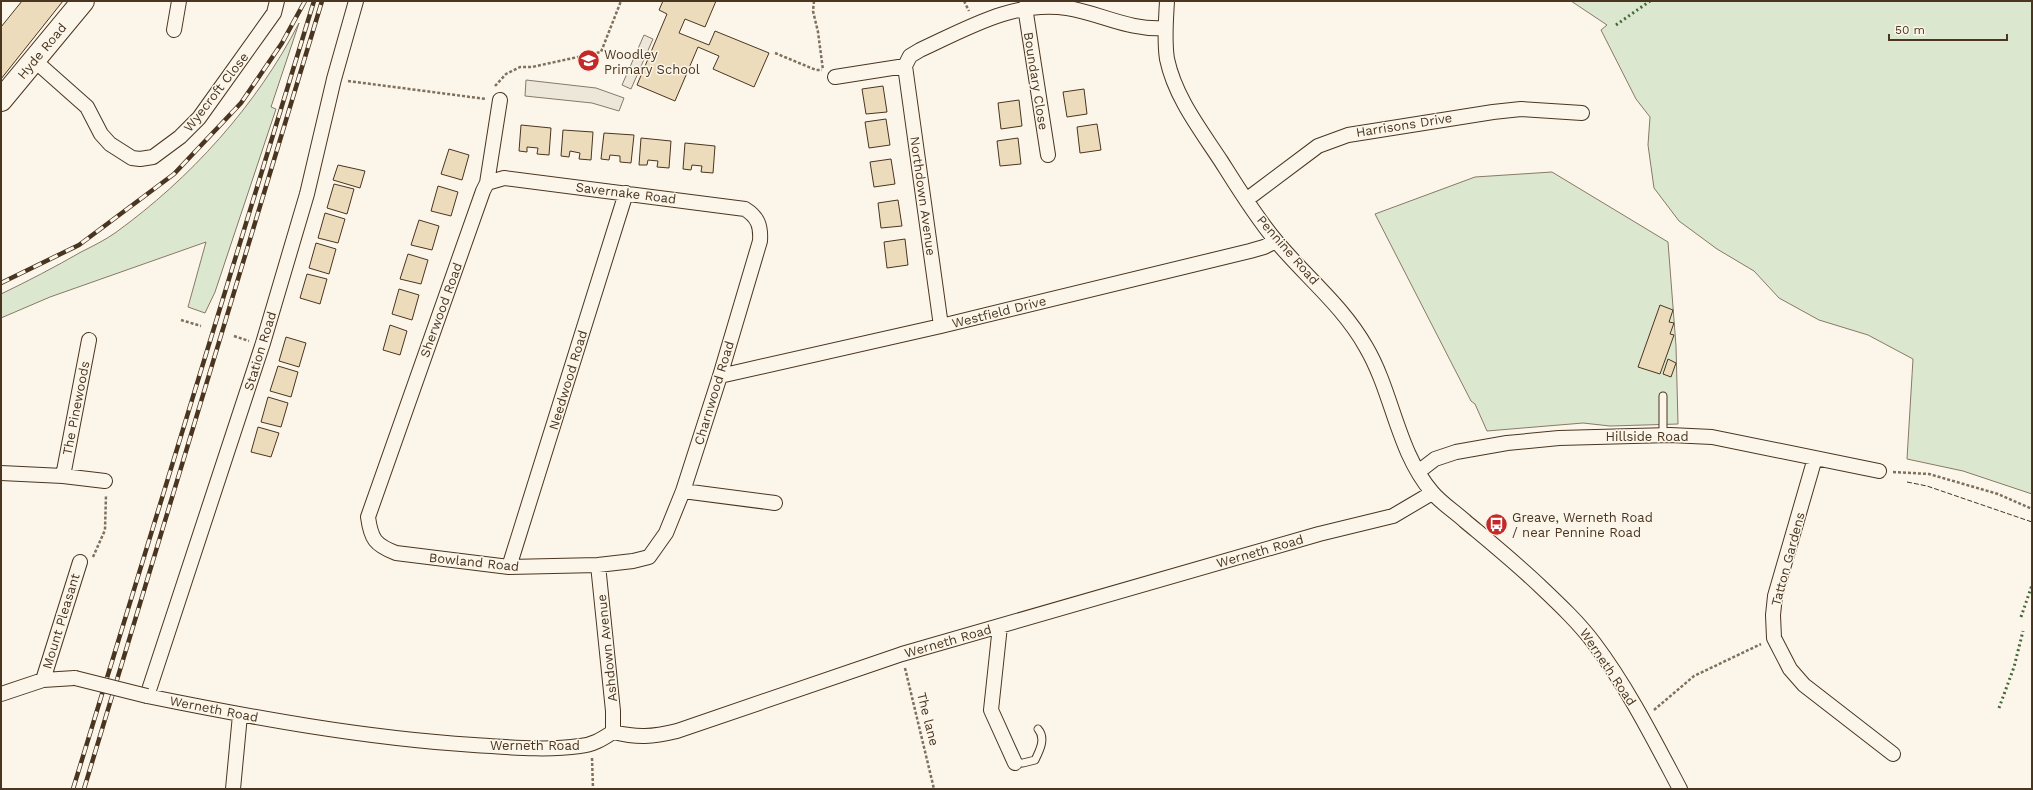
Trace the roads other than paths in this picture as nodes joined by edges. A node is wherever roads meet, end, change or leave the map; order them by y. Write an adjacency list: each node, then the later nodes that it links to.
1 (83, 1): 9 (main road, Hyde Road)
2 (179, 1): 8 (street)
3 (277, 1): 9 (street, Wyecroft Close)
4 (356, 1): 43 (street, Station Road)
5 (1167, 1): 7 (street, Pennine Road)
6 (1025, 8): 7 (street); 10 (street); 15 (street, Boundary Close)
7 (1165, 28): 18 (street, Pennine Road)
8 (174, 30)
9 (34, 60): 12 (main road, Hyde Road)
10 (906, 66): 11 (street); 21 (street, Northdown Avenue)
11 (829, 73)
12 (1, 100)
13 (496, 100): 16 (street, Sherwood Road)
14 (1582, 113): 18 (street, Harrisons Drive)
15 (1048, 155)
16 (488, 183): 17 (street, Savernake Road); 35 (street, Sherwood Road)
17 (626, 193): 19 (street, Savernake Road); 39 (street, Needwood Road)
18 (1246, 200): 20 (street, Pennine Road)
19 (758, 222): 23 (street, Charnwood Road)
20 (1276, 241): 21 (street, Westfield Drive); 28 (street, Pennine Road)
21 (941, 326): 23 (street, Westfield Drive)
22 (89, 340): 30 (street, The Pinewoods)
23 (720, 376): 32 (street, Charnwood Road)
24 (1663, 396): 25 (lane)
25 (1663, 435): 26 (street, Hillside Road); 28 (street, Hillside Road)
26 (1815, 458): 27 (street, Hillside Road); 47 (street, Tatton Gardens)
27 (1878, 471)
28 (1418, 472): 33 (street, Pennine Road)
29 (1, 473): 30 (street)
30 (63, 476): 31 (street)
31 (105, 480)
32 (683, 490): 34 (street); 36 (street, Charnwood Road)
33 (1432, 493): 40 (street, Werneth Road); 50 (street, Werneth Road)
34 (776, 503)
35 (368, 517): 39 (street, Bowland Road)
36 (649, 557): 38 (street, Bowland Road)
37 (80, 562): 41 (street, Mount Pleasant)
38 (598, 565): 39 (street, Bowland Road); 46 (street, Ashdown Avenue)
39 (509, 567)
40 (1000, 626): 46 (street, Werneth Road); 48 (street)
41 (43, 680): 42 (street, Werneth Road); 43 (street, Werneth Road, bridge)
42 (1, 694)
43 (147, 696): 44 (street, Werneth Road)
44 (240, 715): 46 (street, Werneth Road); 49 (street)
45 (1038, 729): 48 (lane)
46 (613, 732)
47 (1893, 754)
48 (1015, 762)
49 (233, 789)
50 (1680, 789)

